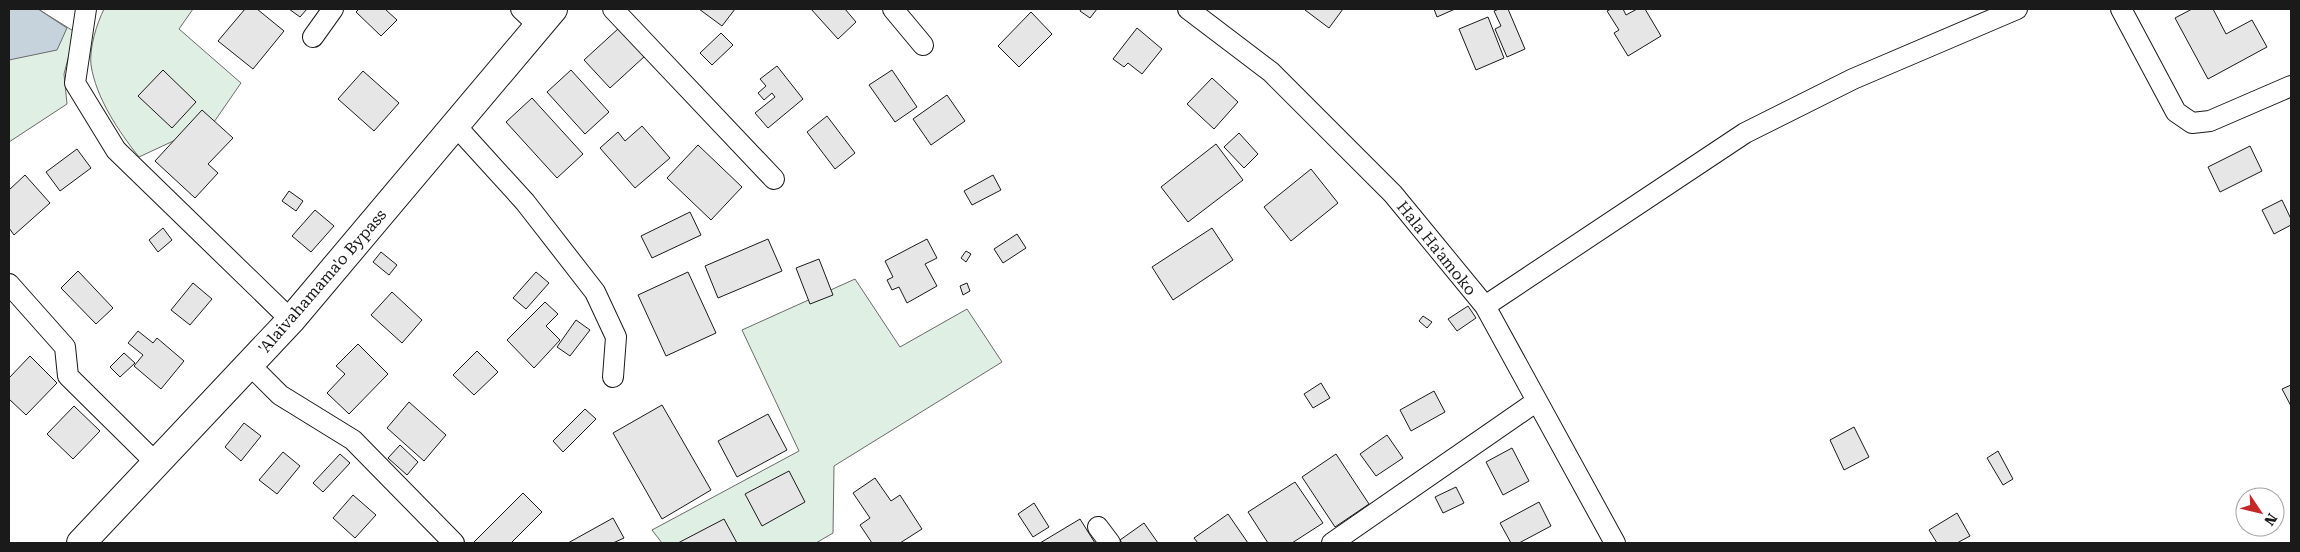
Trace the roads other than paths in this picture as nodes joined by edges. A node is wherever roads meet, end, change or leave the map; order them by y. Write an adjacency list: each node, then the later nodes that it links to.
1 (86, 9): 16 (street)
2 (333, 9): 9 (street)
3 (613, 9): 13 (street)
4 (893, 9): 10 (street)
5 (1188, 9): 15 (street, Hala Ha'amoko)
6 (2017, 9): 15 (street)
7 (2121, 9): 11 (street)
8 (537, 14): 12 (main road, 'Alaivahamama'o Bypass)
9 (313, 37)
10 (923, 45)
11 (2291, 86)
12 (455, 125): 16 (main road, 'Alaivahamama'o Bypass); 18 (street)
13 (774, 179)
14 (9, 284): 20 (street)
15 (1485, 306): 19 (street, Hala Ha'amoko)
16 (291, 320): 17 (main road, 'Alaivahamama'o Bypass)
17 (249, 364): 20 (main road, 'Alaivahamama'o Bypass); 23 (street)
18 (613, 377)
19 (1537, 401): 25 (street); 26 (street, Hala Ha'amoko)
20 (156, 463): 22 (main road, 'Alaivahamama'o Bypass)
21 (1098, 527): 24 (street)
22 (80, 543)
23 (454, 543)
24 (1110, 543)
25 (1332, 543)
26 (1615, 543)

